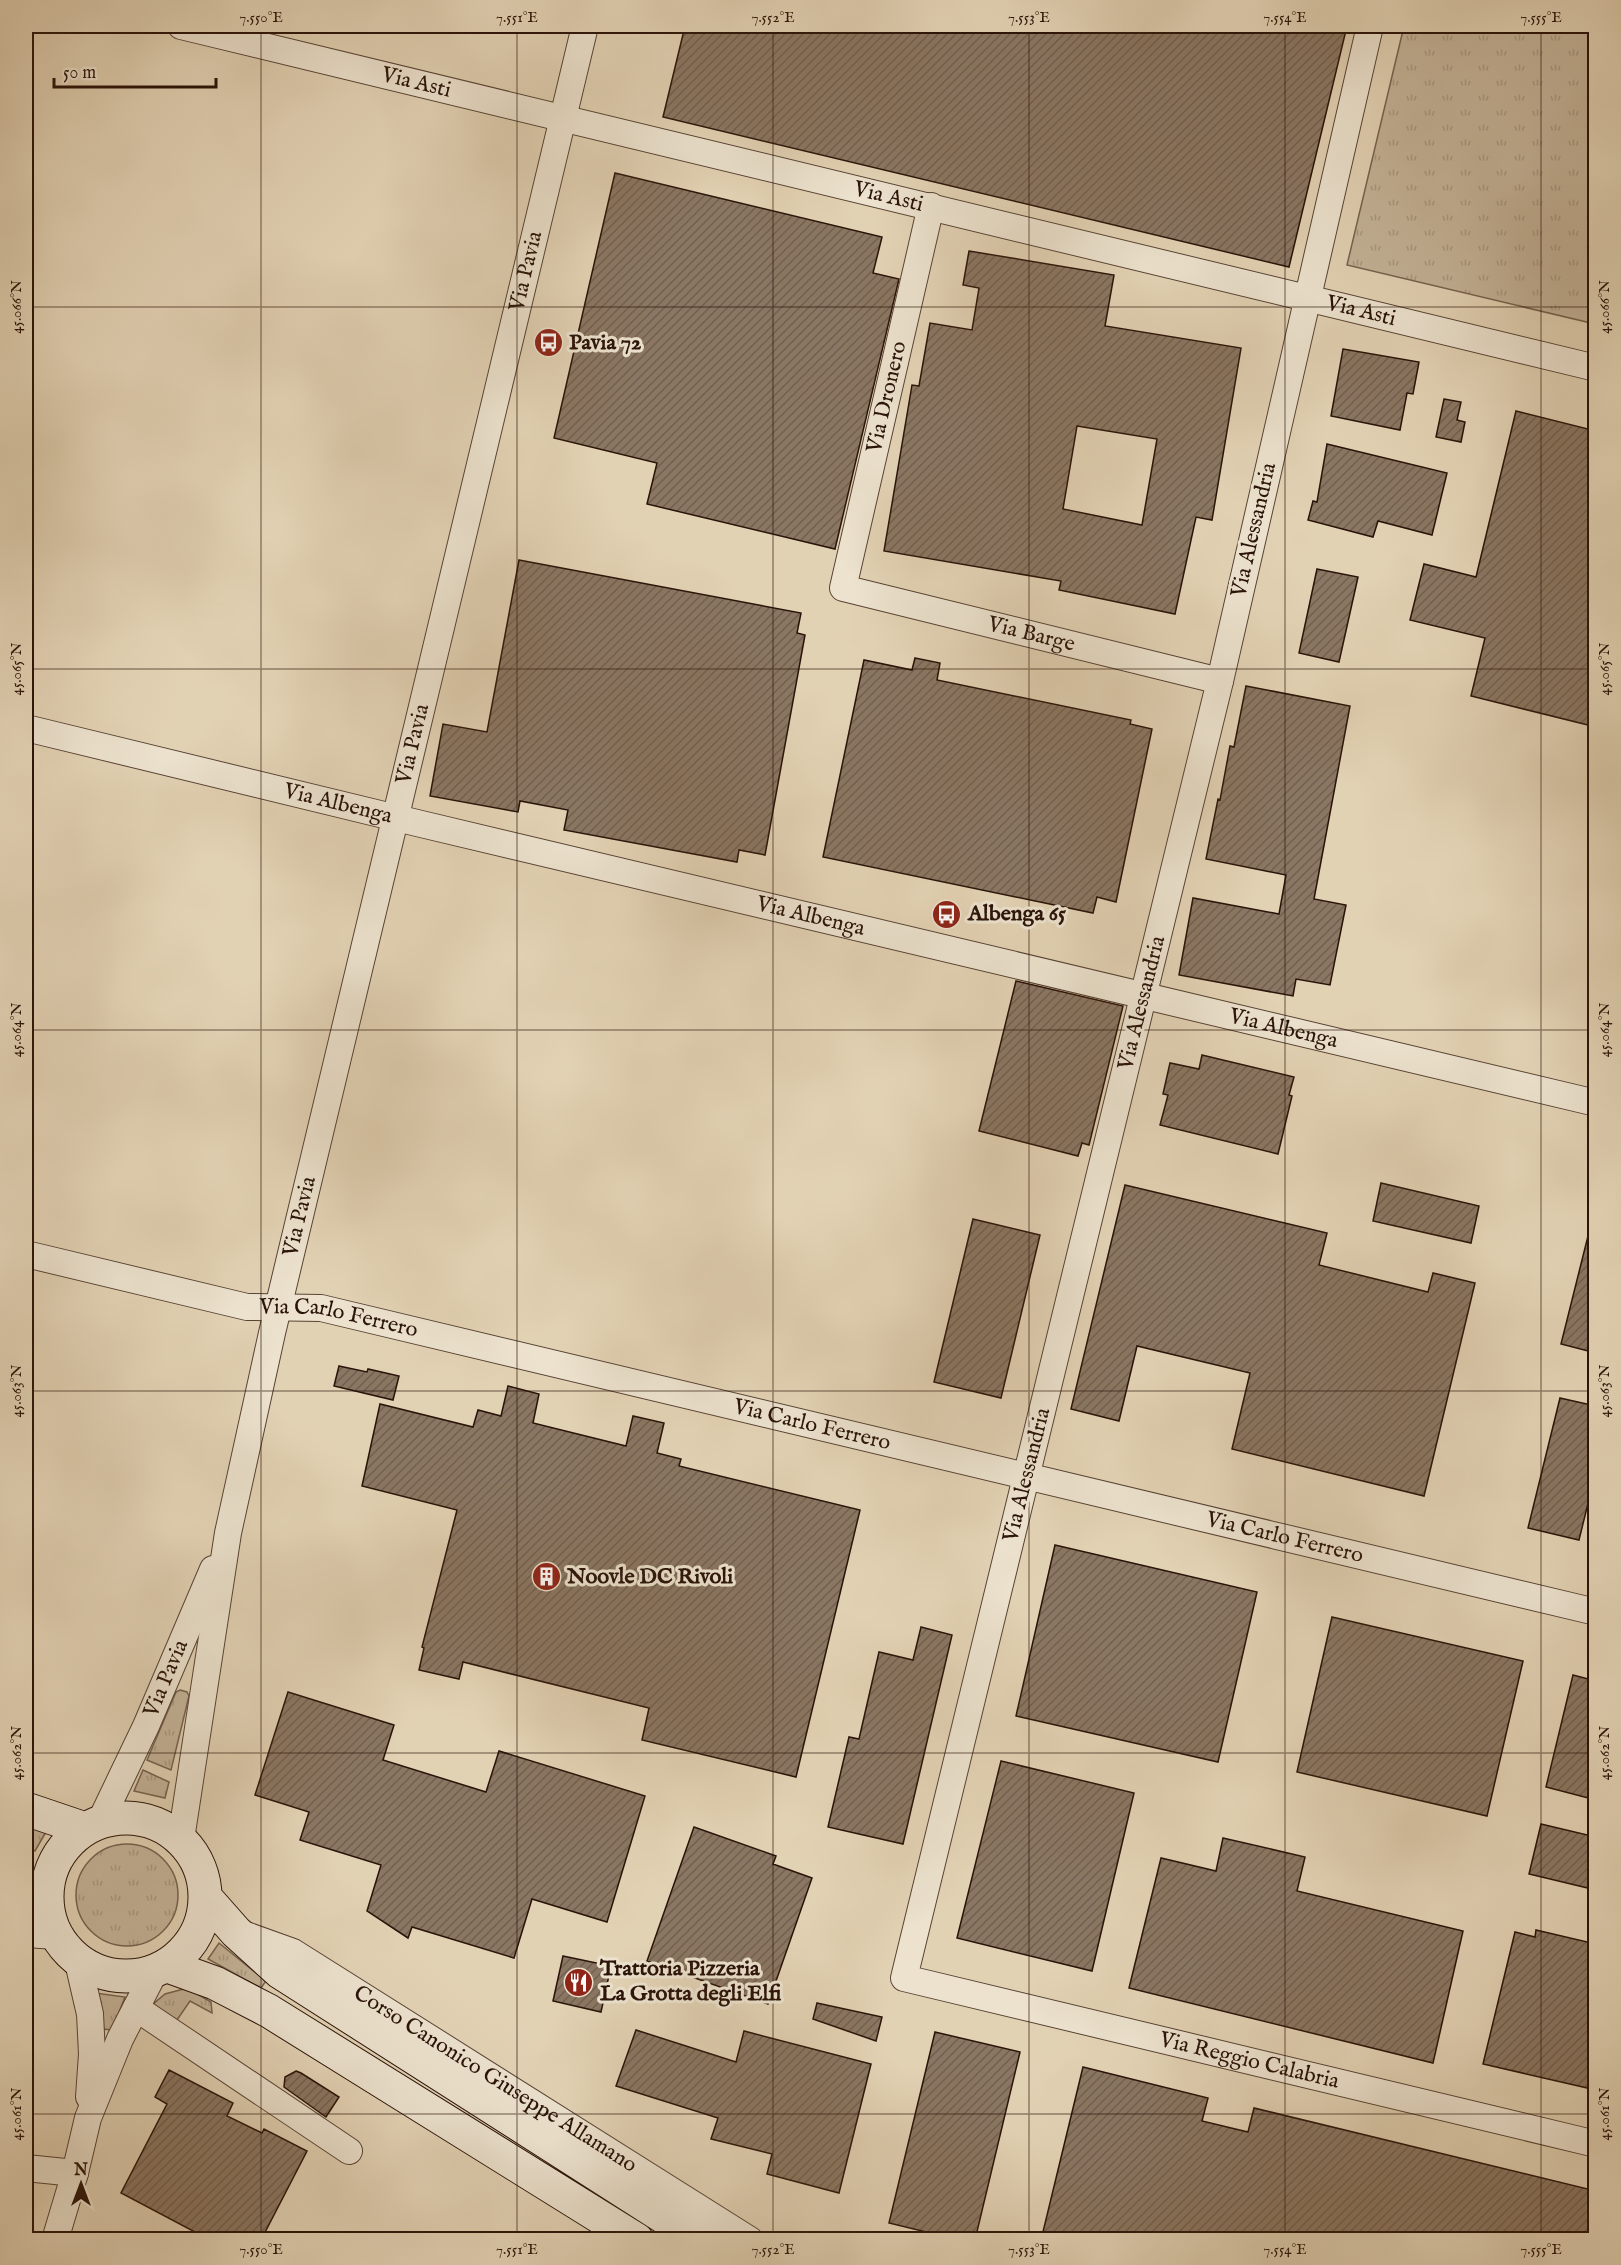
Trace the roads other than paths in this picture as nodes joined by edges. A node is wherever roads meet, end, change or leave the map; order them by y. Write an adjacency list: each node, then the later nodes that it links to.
1 (181, 26): 4 (street, Via Asti)
2 (585, 26): 4 (street, Via Pavia)
3 (1370, 26): 6 (street, Via Alessandria)
4 (562, 119): 5 (street, Via Asti); 11 (street, Via Pavia)
5 (931, 206): 6 (street, Via Asti); 8 (street, Via Dronero)
6 (1308, 298): 7 (street, Via Asti); 9 (street, Via Alessandria)
7 (1596, 368)
8 (843, 588): 9 (street, Via Barge)
9 (1220, 681): 12 (street, Via Alessandria)
10 (26, 728): 11 (street, Via Albenga)
11 (396, 818): 12 (street, Via Albenga); 15 (street, Via Pavia)
12 (1144, 996): 13 (street, Via Albenga); 16 (street, Via Alessandria)
13 (1596, 1104)
14 (26, 1254): 15 (street, Via Carlo Ferrero)
15 (278, 1307): 16 (street, Via Carlo Ferrero); 17 (street, Via Pavia)
16 (1027, 1475): 18 (street, Via Carlo Ferrero); 28 (street, Via Alessandria)
17 (228, 1533): 20 (street, Via Pavia); 21 (street, Via Pavia)
18 (1596, 1612)
19 (26, 1809): 20 (main road)
20 (93, 1826): 21 (main road); 22 (main road)
21 (181, 1839): 23 (main road)
22 (36, 1885): 25 (main road)
23 (206, 1898): 24 (main road, Corso Canonico Giuseppe Allamano); 27 (main road)
24 (236, 1932): 37 (main road, Corso Canonico Giuseppe Allamano); 38 (street, Corso Canonico Giuseppe Allamano)
25 (41, 1935): 26 (main road)
26 (78, 1962): 27 (main road); 30 (street)
27 (161, 1969): 29 (street); 36 (main road)
28 (904, 1978): 31 (street, Via Reggio Calabria)
29 (136, 2008): 30 (street); 32 (street)
30 (88, 2118): 34 (street)
31 (1596, 2144)
32 (349, 2151)
33 (26, 2168): 34 (street)
34 (75, 2174): 35 (street)
35 (55, 2240)
36 (638, 2240)
37 (700, 2240)
38 (750, 2240)

